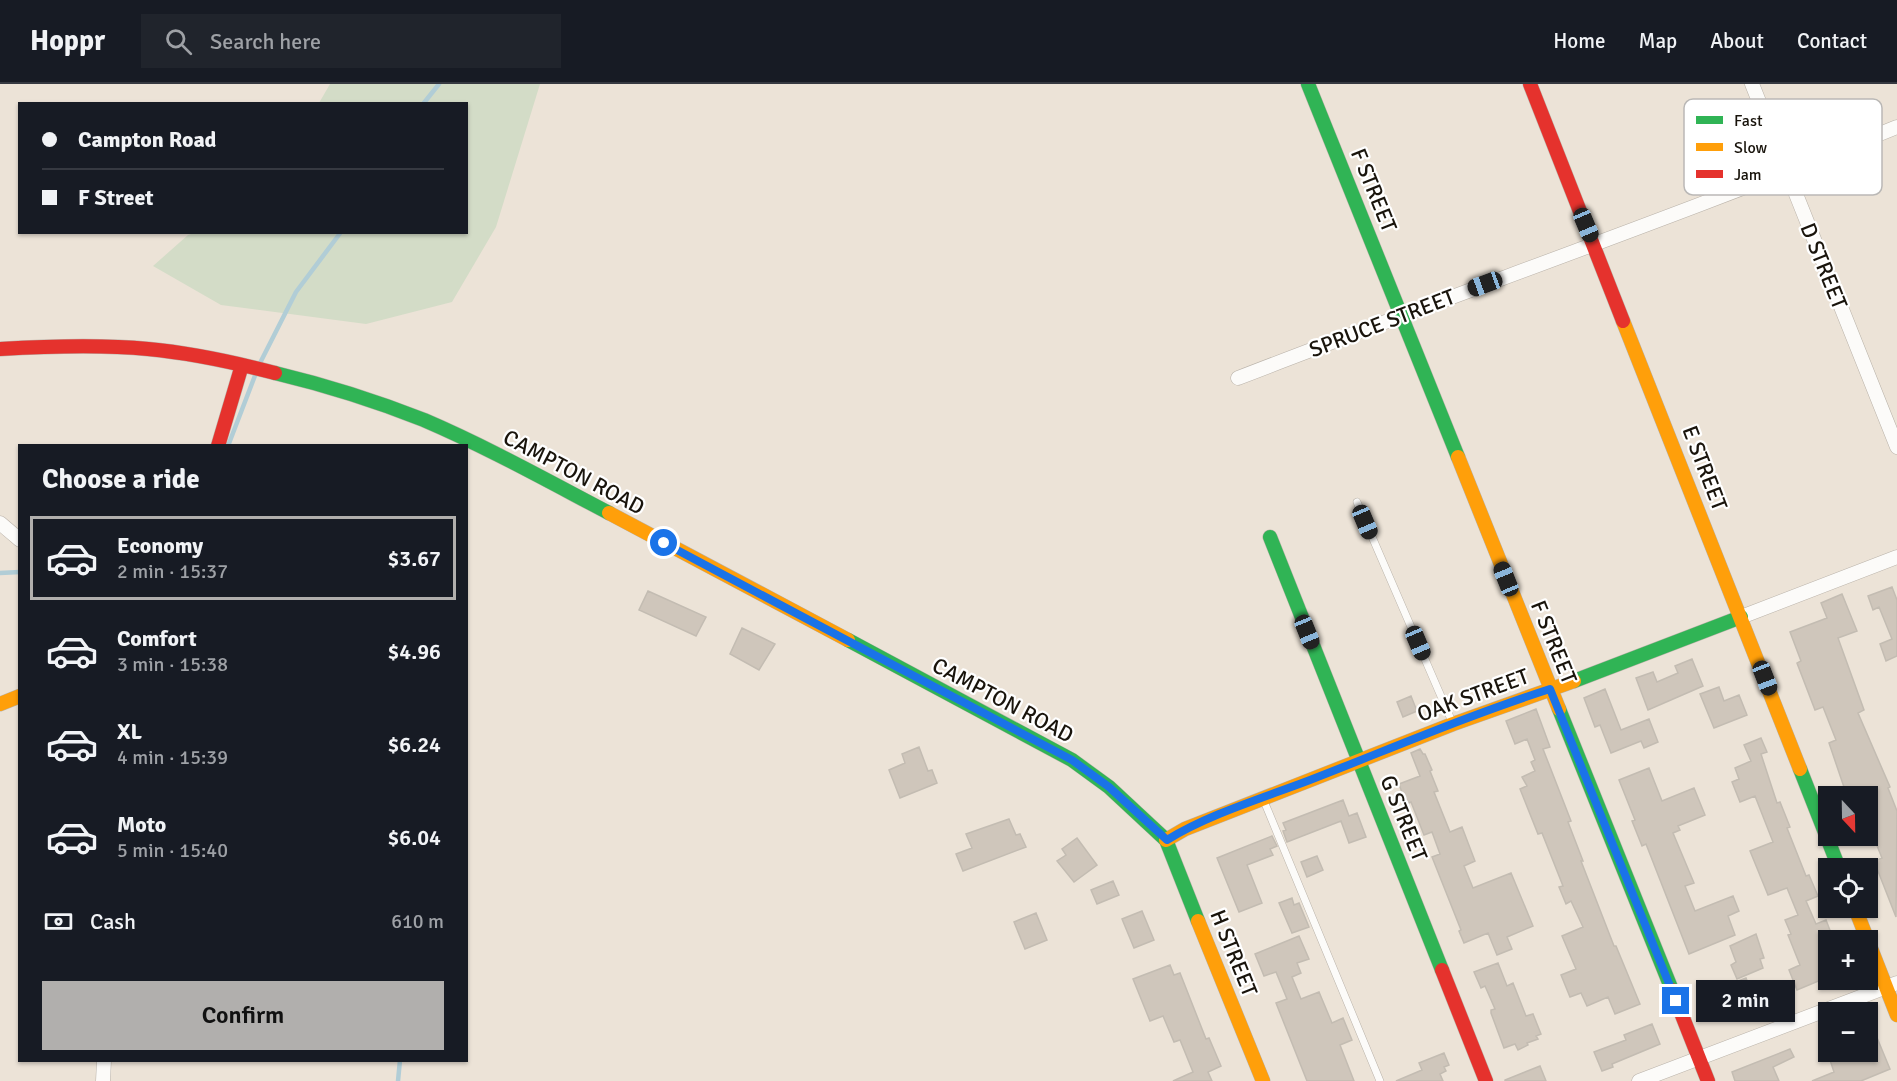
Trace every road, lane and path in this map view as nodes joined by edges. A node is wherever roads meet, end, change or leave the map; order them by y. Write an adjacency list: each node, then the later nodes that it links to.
1 (1308, 84): 10 (street, F STREET)
2 (1530, 84): 9 (street, E STREET)
3 (1752, 84): 4 (street, D STREET)
4 (1758, 99)
5 (1897, 127): 6 (street, SPRUCE STREET)
6 (1882, 133)
7 (1726, 195): 9 (street, SPRUCE STREET)
8 (1796, 195): 15 (street, D STREET)
9 (1594, 245): 10 (street, SPRUCE STREET); 21 (street, E STREET)
10 (1401, 315): 13 (street, SPRUCE STREET); 22 (street, F STREET)
11 (0, 348): 12 (street, CAMPTON ROAD)
12 (242, 365): 14 (street); 28 (street, CAMPTON ROAD)
13 (1238, 378)
14 (219, 444)
15 (1897, 447)
16 (1357, 502): 25 (lane)
17 (0, 523): 19 (street)
18 (1270, 537): 26 (street, G STREET)
19 (18, 538)
20 (1897, 557): 21 (street, OAK STREET)
21 (1741, 617): 22 (street, OAK STREET); 29 (street, E STREET)
22 (1550, 689): 25 (street, OAK STREET); 33 (street, F STREET)
23 (18, 697): 24 (street)
24 (0, 704)
25 (1453, 724): 26 (street, OAK STREET)
26 (1359, 761): 27 (street, OAK STREET); 38 (street, G STREET)
27 (1263, 798): 28 (street, OAK STREET); 37 (lane)
28 (1167, 840): 36 (street, H STREET)
29 (1835, 858)
30 (1860, 918): 31 (street)
31 (1892, 985): 32 (street); 33 (street)
32 (1897, 1015)
33 (1699, 1058): 39 (street); 40 (street, F STREET)
34 (105, 1062): 35 (street)
35 (103, 1081)
36 (1263, 1081)
37 (1380, 1081)
38 (1486, 1081)
39 (1639, 1081)
40 (1708, 1081)

